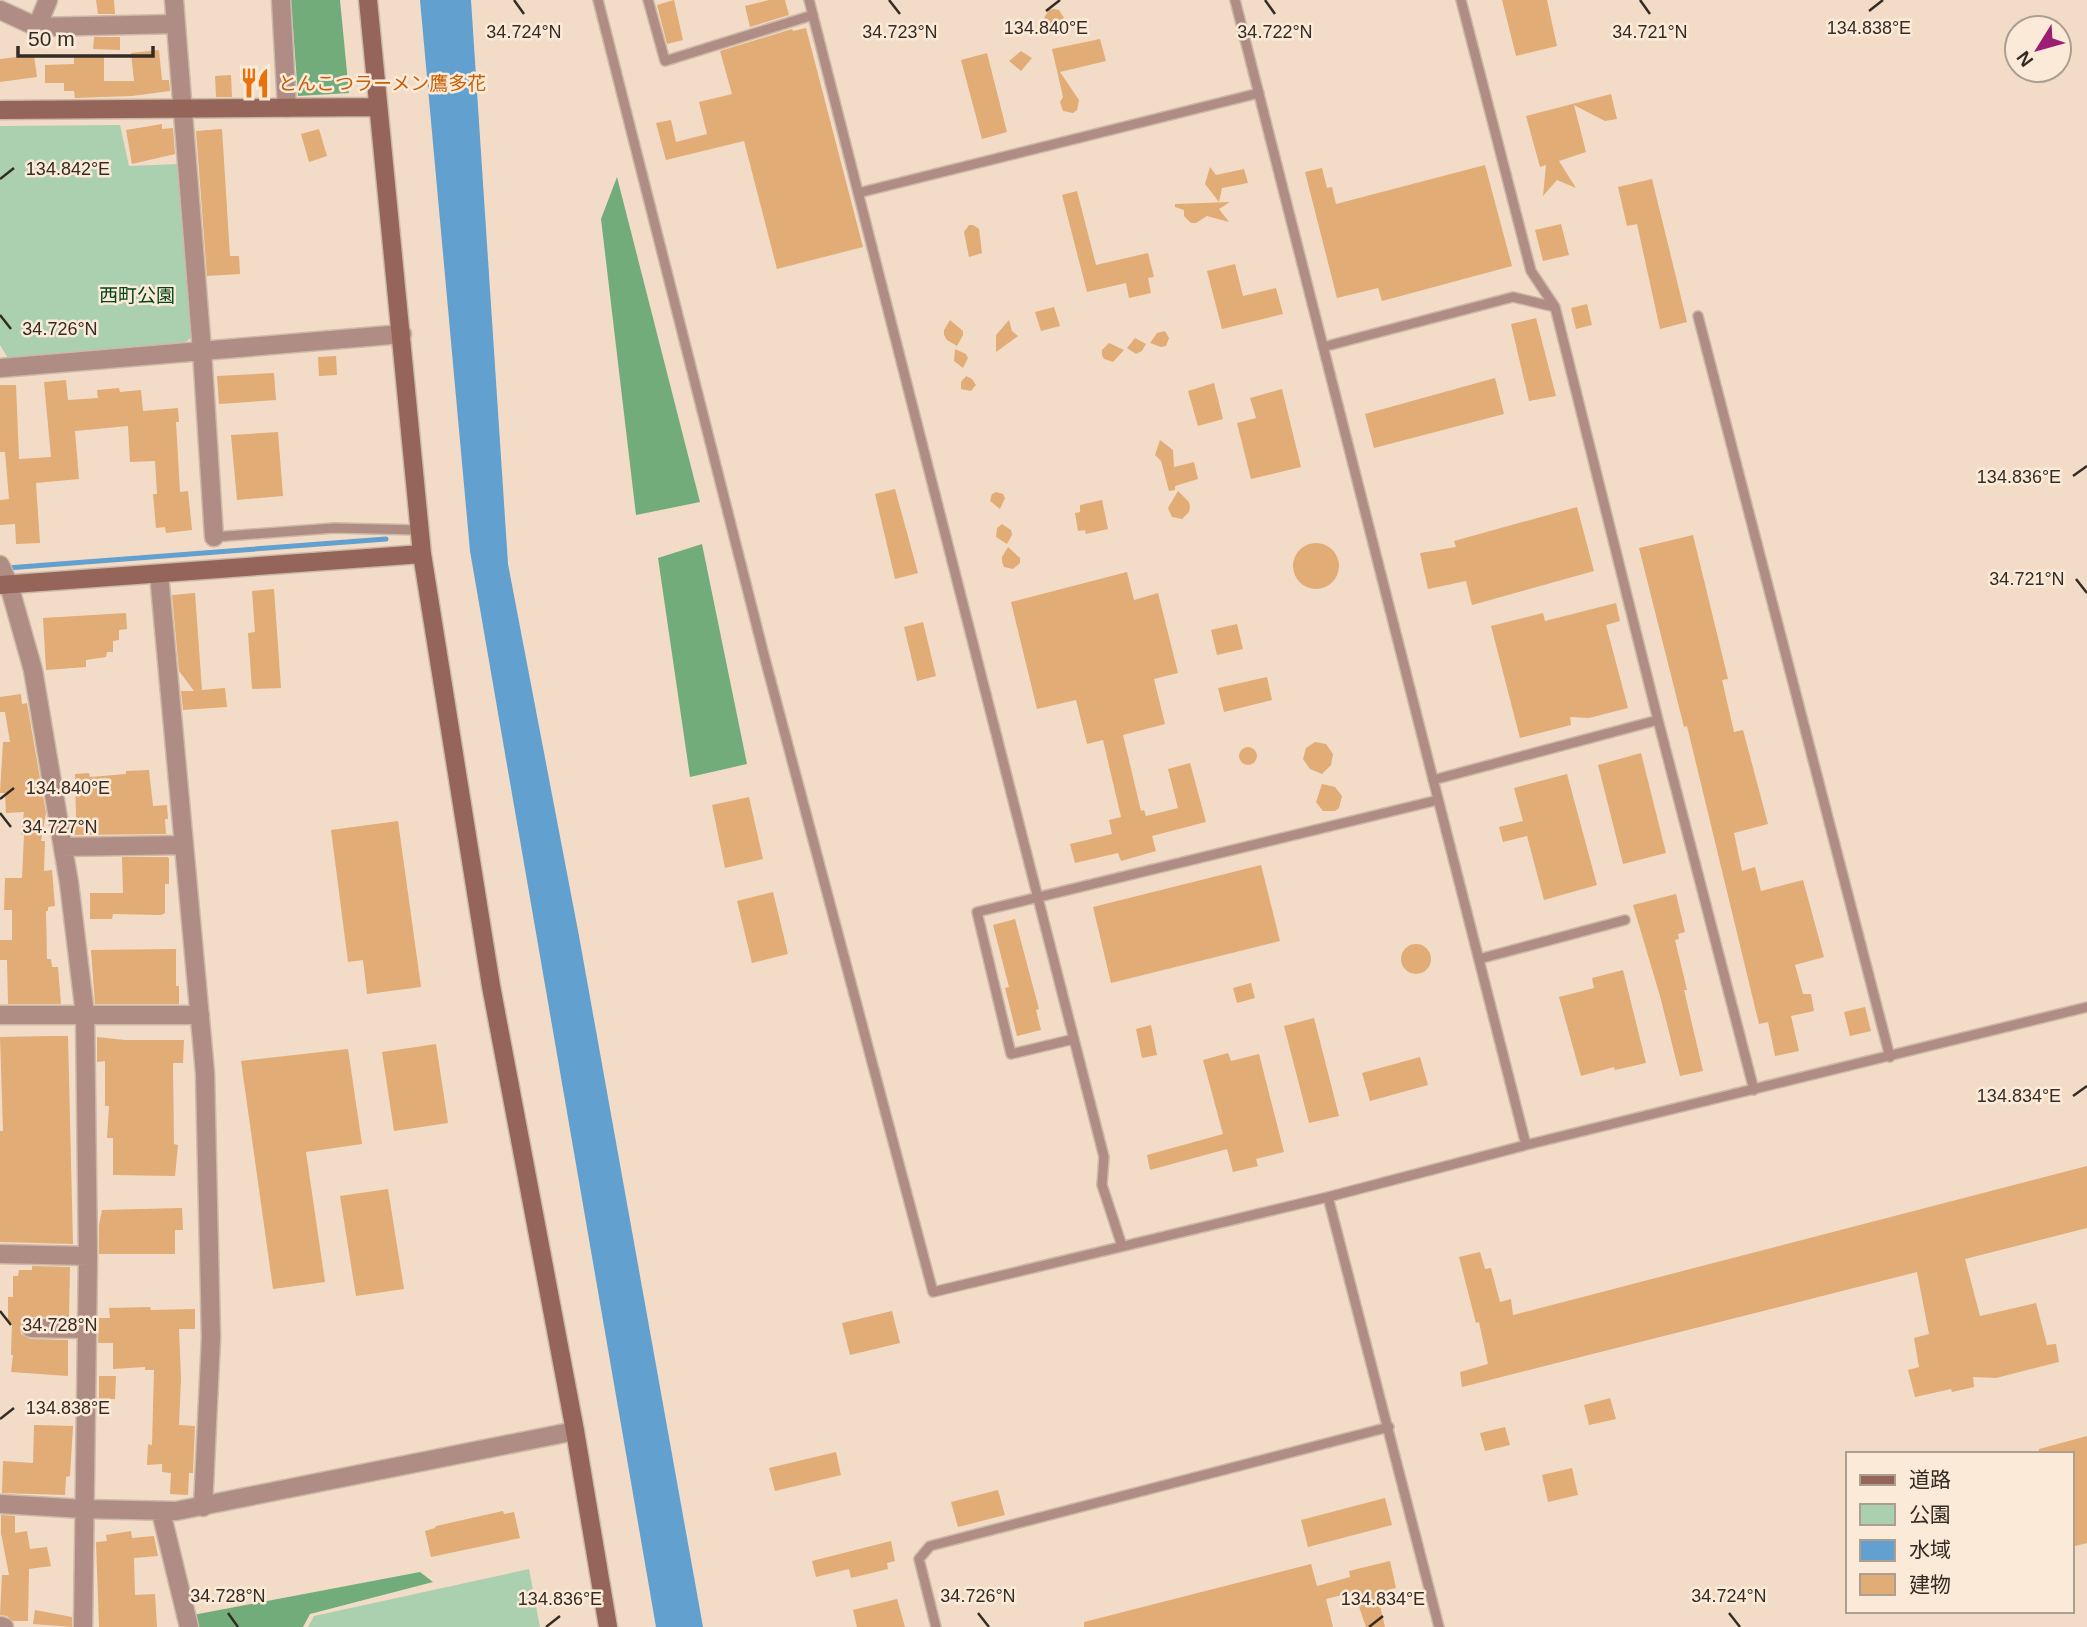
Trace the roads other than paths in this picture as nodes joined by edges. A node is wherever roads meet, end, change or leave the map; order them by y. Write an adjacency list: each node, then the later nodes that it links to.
1 (48, 0): 13 (street)
2 (174, 0): 12 (street)
3 (281, 0): 16 (street)
4 (368, 0): 15 (street)
5 (598, 0): 49 (lane)
6 (648, 0): 11 (lane)
7 (809, 0): 11 (lane)
8 (1235, 0): 14 (lane)
9 (1461, 0): 20 (lane)
10 (0, 10): 13 (street)
11 (813, 15): 19 (lane)
12 (176, 24): 13 (street); 17 (street)
13 (37, 27)
14 (1259, 93): 19 (lane); 23 (lane)
15 (378, 107): 16 (street); 22 (street)
16 (287, 108): 17 (street)
17 (182, 109): 18 (street); 24 (street)
18 (0, 110)
19 (859, 193): 37 (lane)
20 (1555, 307): 23 (lane); 32 (lane)
21 (1698, 316): 45 (lane)
22 (402, 334): 24 (street); 26 (street)
23 (1323, 348): 33 (lane)
24 (202, 351): 25 (street); 27 (street)
25 (0, 368)
26 (420, 530): 27 (lane); 28 (street)
27 (214, 537)
28 (422, 554): 30 (street); 55 (street)
29 (0, 565): 31 (street)
30 (159, 574): 31 (street); 35 (street)
31 (4, 585): 36 (street)
32 (1658, 720): 33 (lane); 46 (lane)
33 (1433, 780): 34 (lane)
34 (1438, 800): 37 (lane); 39 (lane)
35 (184, 845): 36 (street); 43 (street)
36 (63, 847): 41 (street)
37 (1038, 896): 44 (lane); 44 (lane)
38 (1625, 920): 39 (lane)
39 (1479, 959): 47 (lane)
40 (2087, 1007): 45 (lane)
41 (85, 1014): 42 (street); 43 (street); 51 (street)
42 (0, 1015)
43 (200, 1015): 57 (street)
44 (1074, 1039): 49 (lane)
45 (1889, 1057): 46 (lane)
46 (1754, 1090): 47 (lane)
47 (1526, 1145): 48 (lane)
48 (1328, 1197): 49 (lane); 54 (lane)
49 (1122, 1247)
50 (0, 1254): 51 (street)
51 (88, 1256): 53 (street)
52 (31, 1328): 53 (street)
53 (87, 1329): 58 (street)
54 (1389, 1427): 63 (lane); 64 (lane)
55 (575, 1431): 57 (street); 62 (street)
56 (0, 1504): 58 (street)
57 (203, 1507): 59 (street)
58 (84, 1509): 59 (street); 60 (street)
59 (162, 1512): 61 (street)
60 (83, 1627)
61 (189, 1627)
62 (608, 1627)
63 (936, 1627)
64 (1439, 1627)

